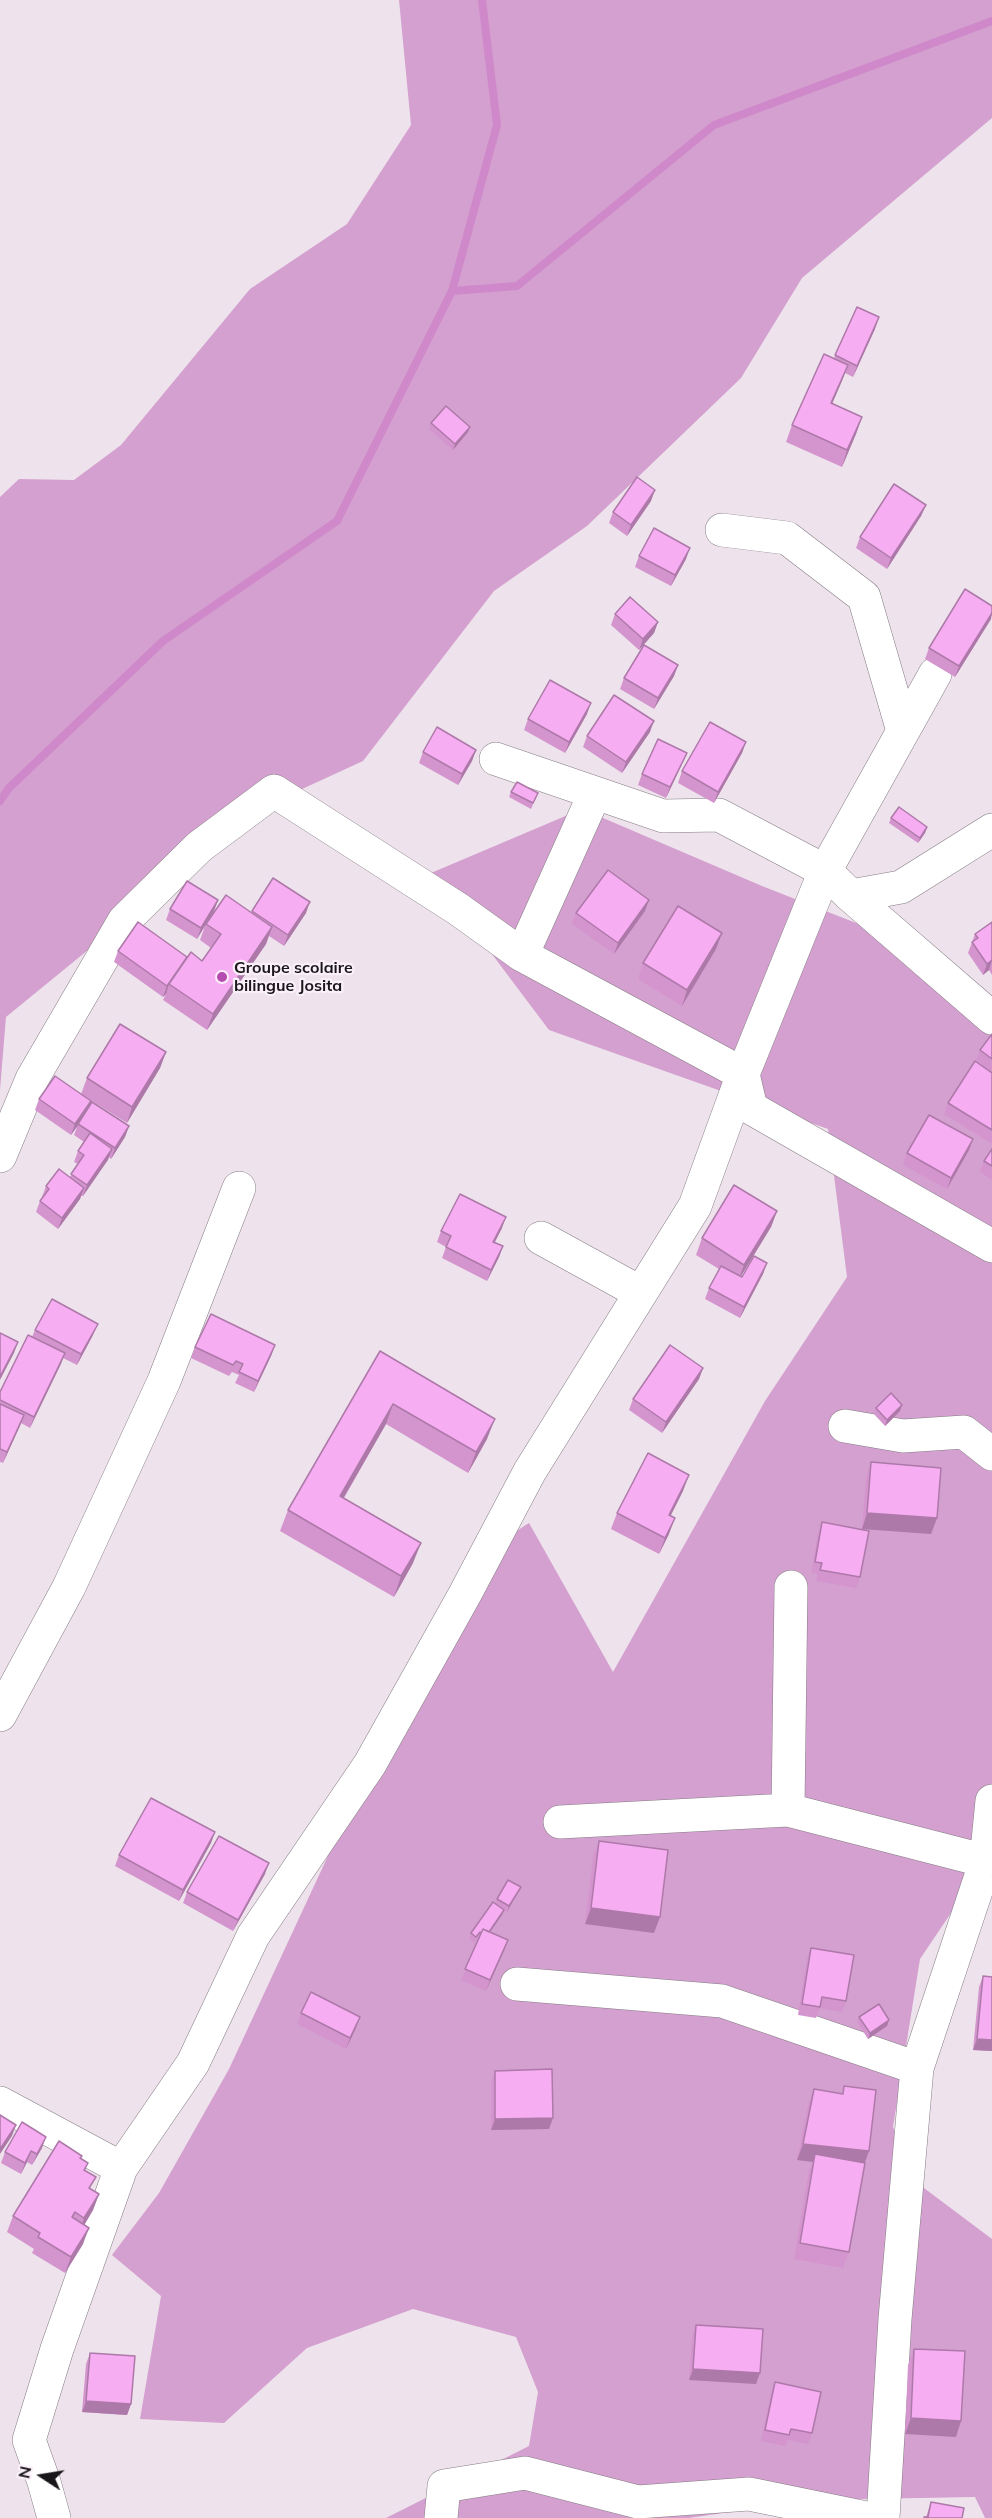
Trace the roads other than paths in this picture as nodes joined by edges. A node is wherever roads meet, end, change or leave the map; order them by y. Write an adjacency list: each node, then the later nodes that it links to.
1 (722, 530): 3 (street)
2 (935, 674): 3 (street)
3 (903, 731): 7 (street)
4 (496, 759): 5 (street)
5 (595, 793): 7 (street); 9 (street)
6 (992, 830): 8 (street)
7 (825, 871): 8 (street); 11 (street)
8 (851, 896): 10 (street)
9 (522, 955): 11 (street); 12 (street)
10 (992, 1018)
11 (743, 1074): 15 (street); 16 (street)
12 (0, 1156)
13 (239, 1188): 20 (street)
14 (541, 1238): 16 (street)
15 (992, 1246)
16 (640, 1293): 28 (street)
17 (845, 1426): 18 (street)
18 (992, 1454)
19 (791, 1587): 22 (street)
20 (0, 1715)
21 (992, 1801): 24 (street)
22 (788, 1810): 23 (street); 24 (street)
23 (560, 1822)
24 (986, 1861): 26 (street)
25 (517, 1984): 26 (street)
26 (917, 2068): 33 (street)
27 (0, 2103): 28 (street)
28 (121, 2168): 30 (street)
29 (639, 2510): 31 (street); 32 (street)
30 (54, 2518)
31 (441, 2518)
32 (866, 2518)
33 (883, 2518)

